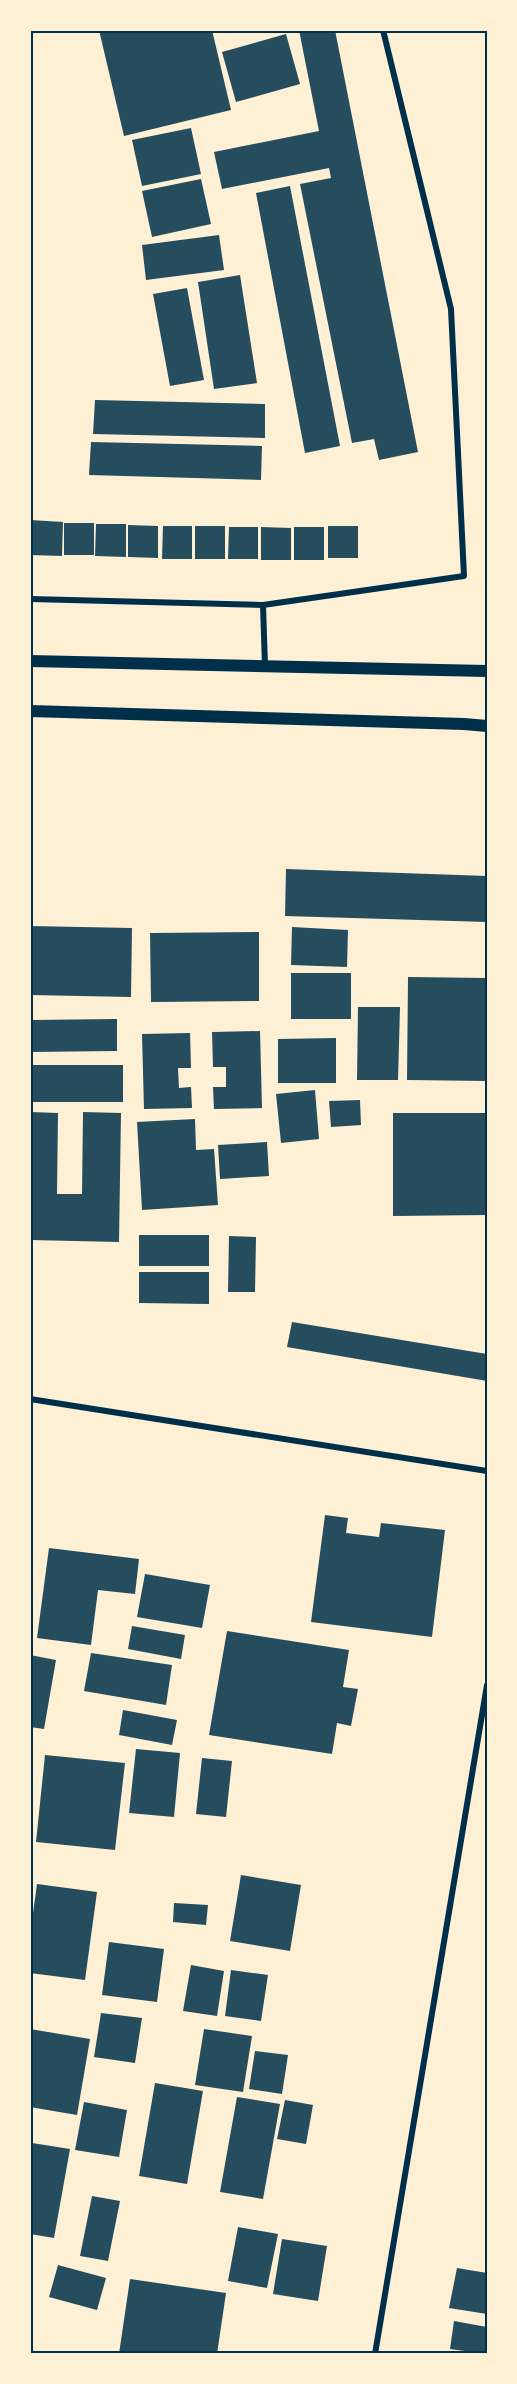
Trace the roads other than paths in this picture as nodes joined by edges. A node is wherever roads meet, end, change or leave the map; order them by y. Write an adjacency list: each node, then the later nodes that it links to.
1 (383, 30): 3 (street)
2 (30, 599): 3 (street)
3 (263, 605): 5 (street)
4 (30, 661): 5 (main road)
5 (264, 666): 6 (main road)
6 (487, 671)
7 (30, 711): 8 (main road)
8 (487, 726)
9 (30, 1399): 10 (street)
10 (487, 1471)
11 (487, 1685): 12 (street)
12 (375, 2354)

